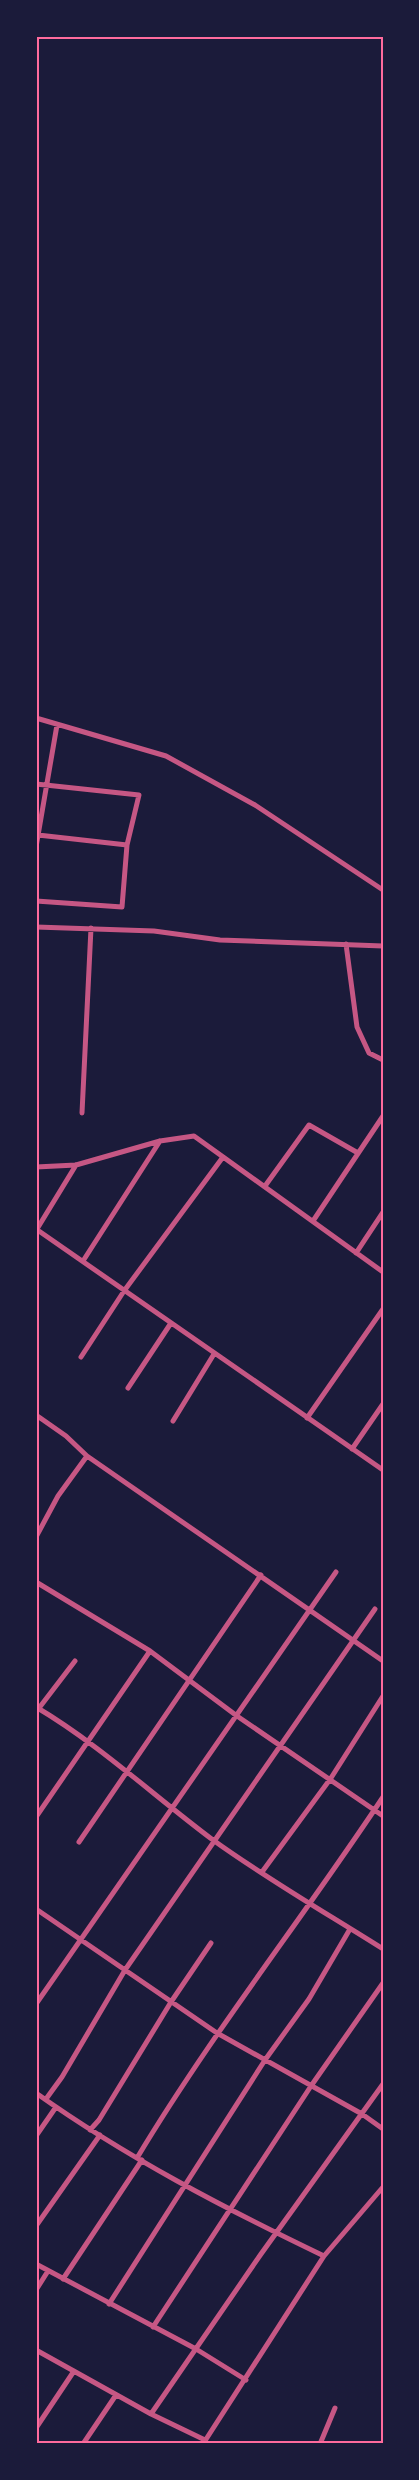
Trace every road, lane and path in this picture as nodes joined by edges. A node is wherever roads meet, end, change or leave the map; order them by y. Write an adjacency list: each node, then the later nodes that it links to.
1 (36, 718): 2 (street)
2 (57, 725): 4 (street); 8 (street)
3 (36, 784): 4 (street)
4 (47, 786): 5 (street); 6 (street)
5 (38, 836): 6 (street); 7 (street)
6 (127, 845): 9 (street)
7 (36, 847)
8 (383, 890)
9 (36, 901)
10 (36, 928): 11 (street)
11 (91, 928): 12 (street); 15 (street)
12 (346, 944): 13 (street); 14 (street)
13 (383, 946)
14 (383, 1060)
15 (82, 1113)
16 (383, 1116): 18 (street)
17 (160, 1141): 19 (street); 20 (street); 27 (street)
18 (358, 1154): 22 (street); 24 (street)
19 (223, 1157): 22 (street); 29 (street)
20 (76, 1165): 21 (street); 25 (street)
21 (36, 1167)
22 (265, 1186): 24 (street)
23 (383, 1212): 26 (street)
24 (313, 1221): 26 (street)
25 (36, 1229): 27 (street)
26 (356, 1253): 28 (street)
27 (83, 1262): 29 (street)
28 (383, 1272)
29 (124, 1291): 31 (street); 33 (street)
30 (383, 1309): 37 (street)
31 (171, 1323): 32 (street); 34 (street)
32 (214, 1354): 37 (street); 38 (street)
33 (81, 1357)
34 (128, 1388)
35 (383, 1404): 39 (street)
36 (36, 1415): 40 (street)
37 (307, 1418): 39 (street)
38 (173, 1421)
39 (352, 1448): 41 (street)
40 (87, 1456): 42 (street); 44 (street)
41 (383, 1470)
42 (36, 1537)
43 (336, 1572): 47 (street)
44 (261, 1576): 47 (street); 52 (street)
45 (36, 1582): 49 (street)
46 (375, 1609): 48 (street)
47 (311, 1611): 48 (street); 55 (street)
48 (352, 1640): 51 (street); 57 (street)
49 (150, 1651): 52 (street); 56 (street)
50 (75, 1661): 54 (street)
51 (383, 1661)
52 (190, 1682): 55 (street); 58 (street)
53 (383, 1696): 59 (street)
54 (37, 1709): 56 (street)
55 (237, 1716): 57 (street); 61 (street)
56 (87, 1743): 58 (street); 64 (street)
57 (280, 1744): 59 (street); 65 (street)
58 (128, 1771): 61 (street); 66 (street)
59 (330, 1778): 62 (street); 67 (street)
60 (383, 1797): 62 (street)
61 (172, 1809): 65 (street); 71 (street)
62 (374, 1810): 63 (street); 68 (street)
63 (383, 1816)
64 (36, 1817)
65 (215, 1841): 67 (street); 74 (street)
66 (79, 1842)
67 (262, 1872): 68 (street)
68 (310, 1905): 70 (street); 78 (street)
69 (36, 1909): 71 (street)
70 (350, 1929): 73 (street); 79 (street)
71 (82, 1941): 74 (street); 77 (street)
72 (212, 1943): 76 (street)
73 (383, 1949)
74 (125, 1970): 76 (street); 83 (street)
75 (383, 1983): 81 (street)
76 (171, 2002): 78 (street); 87 (street)
77 (36, 2004)
78 (217, 2033): 79 (street); 90 (street)
79 (265, 2060): 81 (street); 91 (street)
80 (383, 2084): 85 (street)
81 (311, 2086): 85 (street); 93 (street)
82 (36, 2092): 83 (street)
83 (46, 2099): 84 (street)
84 (56, 2107): 87 (street); 89 (street)
85 (362, 2114): 86 (street); 95 (street)
86 (383, 2129)
87 (90, 2130): 88 (street)
88 (100, 2135): 90 (street); 94 (street)
89 (36, 2136)
90 (139, 2159): 91 (street); 99 (street)
91 (185, 2185): 93 (street); 101 (street)
92 (383, 2187): 96 (street)
93 (231, 2210): 95 (street); 102 (street)
94 (36, 2226)
95 (276, 2233): 96 (street); 103 (street)
96 (324, 2256): 106 (street)
97 (36, 2264): 98 (street)
98 (48, 2272): 99 (street); 100 (street)
99 (63, 2279): 101 (street)
100 (36, 2290)
101 (109, 2304): 102 (street)
102 (153, 2327): 103 (street)
103 (196, 2349): 106 (street); 109 (street)
104 (36, 2350): 105 (street)
105 (74, 2371): 107 (street); 110 (street)
106 (246, 2380): 111 (street)
107 (116, 2395): 109 (street); 112 (street)
108 (335, 2408): 113 (street)
109 (151, 2414): 111 (street)
110 (36, 2428)
111 (204, 2442)
112 (83, 2444)
113 (320, 2444)

